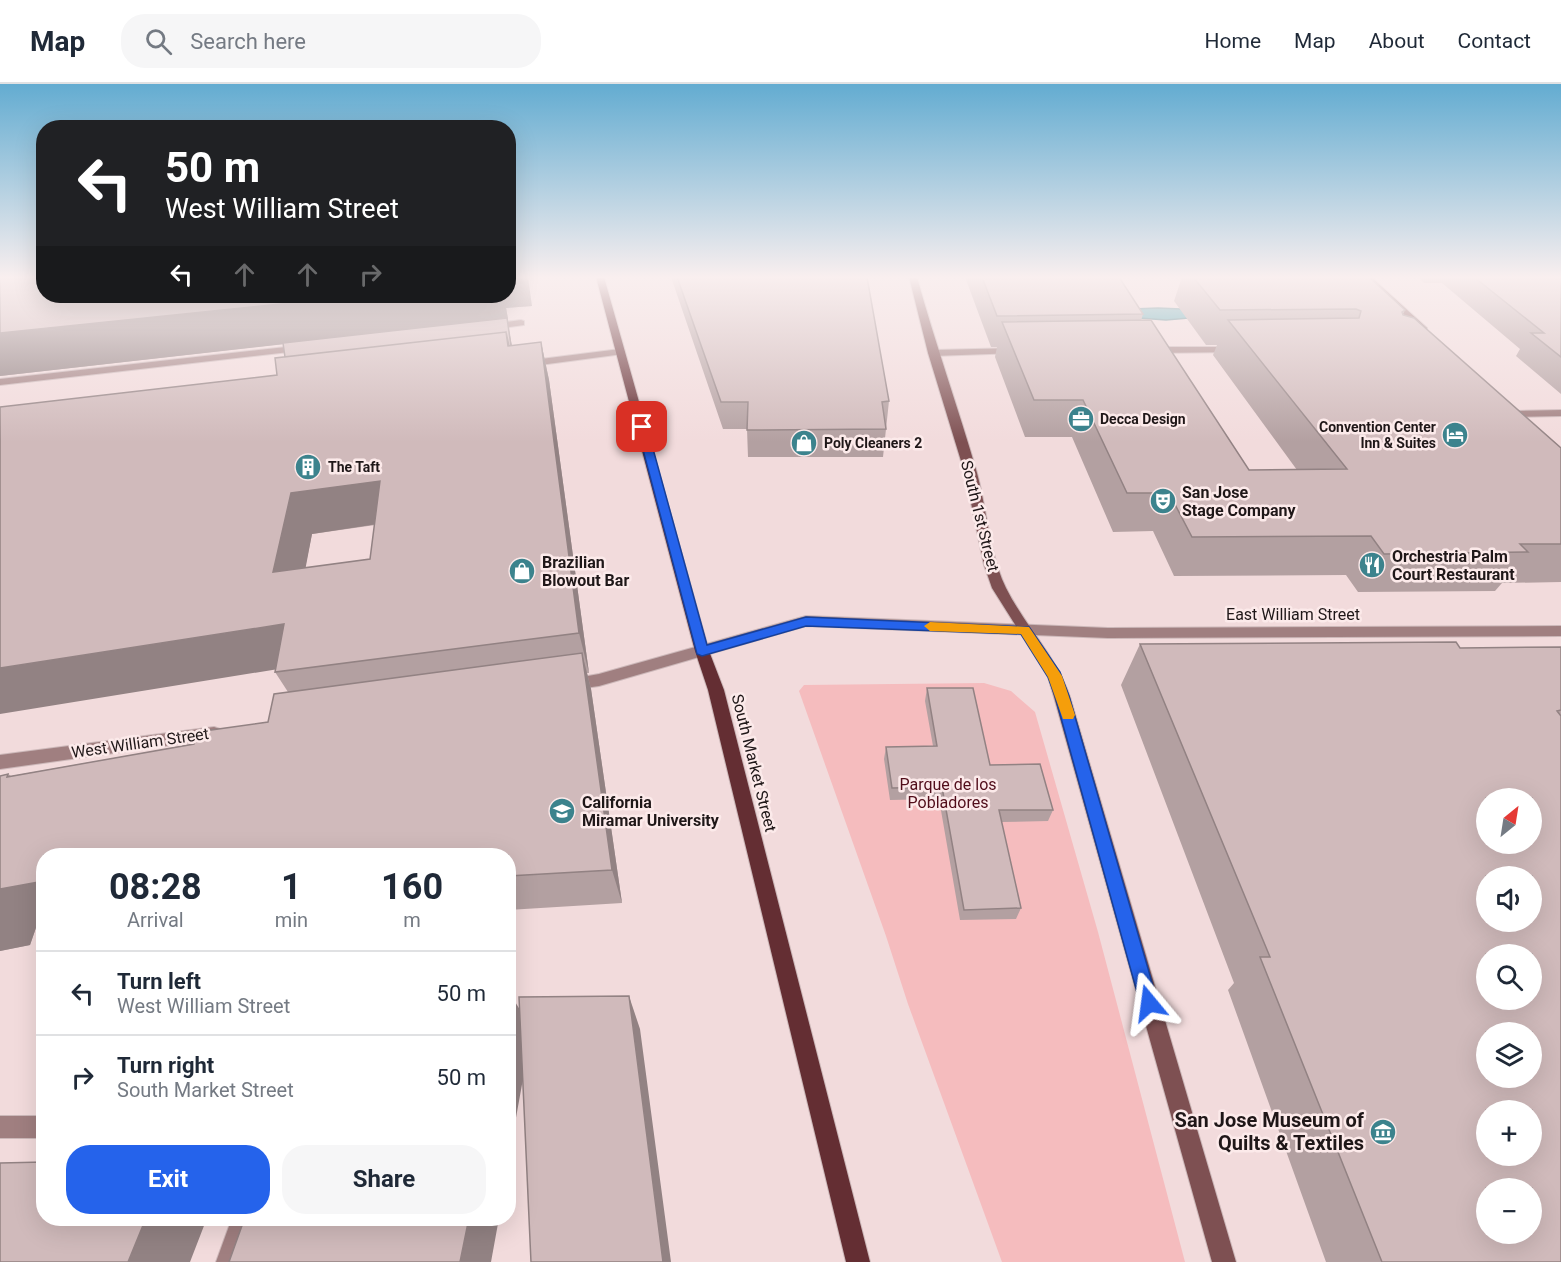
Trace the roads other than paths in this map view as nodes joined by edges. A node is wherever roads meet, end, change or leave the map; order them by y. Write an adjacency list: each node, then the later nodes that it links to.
1 (615, 332): 9 (main road, South Market Street)
2 (927, 332): 10 (street, South 1st Street)
3 (1426, 332): 4 (street)
4 (1435, 340)
5 (320, 346): 12 (street)
6 (1136, 350): 7 (street)
7 (1243, 350)
8 (1029, 351): 10 (street)
9 (620, 352): 11 (street); 17 (main road, South Market Street)
10 (933, 353): 15 (street, South 1st Street)
11 (514, 365)
12 (0, 382)
13 (1561, 413): 14 (street)
14 (1531, 427)
15 (1024, 630): 16 (street, East William Street); 17 (street); 26 (street, South 1st Street)
16 (1561, 631)
17 (702, 651): 18 (street); 25 (main road, South Market Street)
18 (552, 687)
19 (235, 730): 20 (street, West William Street)
20 (0, 762)
21 (0, 1127): 22 (street)
22 (36, 1127)
23 (241, 1226): 24 (street)
24 (228, 1262)
25 (858, 1262)
26 (1224, 1262)

